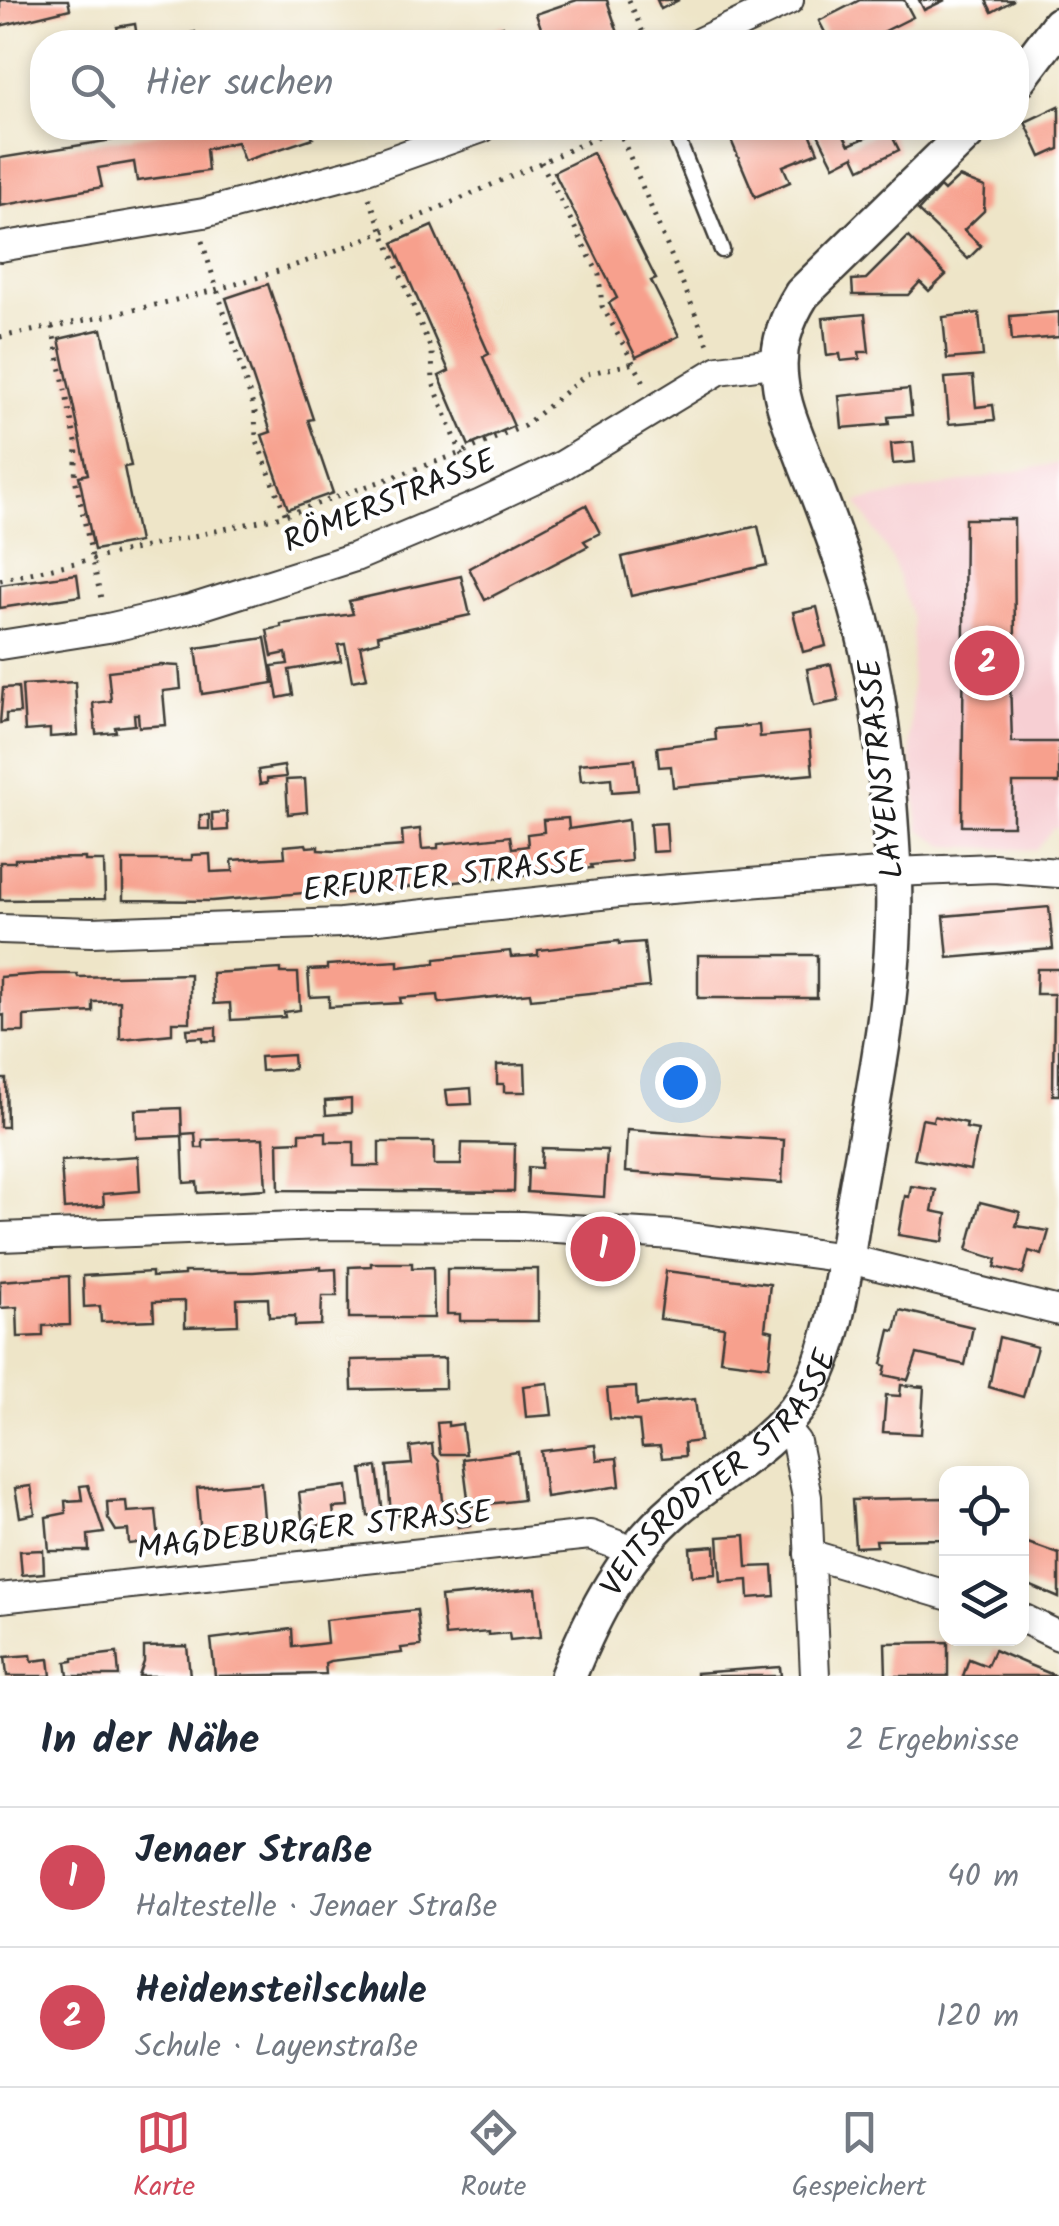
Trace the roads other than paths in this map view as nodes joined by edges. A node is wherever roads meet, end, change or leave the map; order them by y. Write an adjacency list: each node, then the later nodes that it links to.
1 (788, 0): 3 (street)
2 (1058, 28): 4 (street)
3 (725, 30)
4 (1029, 65)
5 (448, 140): 8 (street)
6 (678, 140): 9 (lane)
7 (960, 140): 10 (street, LAYENSTRASSE)
8 (0, 247)
9 (722, 250)
10 (779, 362): 11 (street, RÖMERSTRASSE); 12 (street, LAYENSTRASSE)
11 (0, 646)
12 (893, 872): 13 (street, ERFURTER STRASSE); 14 (street, ERFURTER STRASSE); 16 (street, LAYENSTRASSE)
13 (1059, 873)
14 (0, 929)
15 (0, 1237): 16 (street)
16 (845, 1258): 17 (street); 18 (street, VEITSRODTER STRASSE)
17 (1059, 1311)
18 (782, 1424): 19 (street, VEITSRODTER STRASSE); 20 (street)
19 (634, 1551): 22 (street, MAGDEBURGER STRASSE); 25 (street, VEITSRODTER STRASSE)
20 (809, 1554): 21 (street); 26 (street)
21 (939, 1593)
22 (0, 1598)
23 (1029, 1621): 24 (street)
24 (1059, 1636)
25 (568, 1676)
26 (815, 1676)

